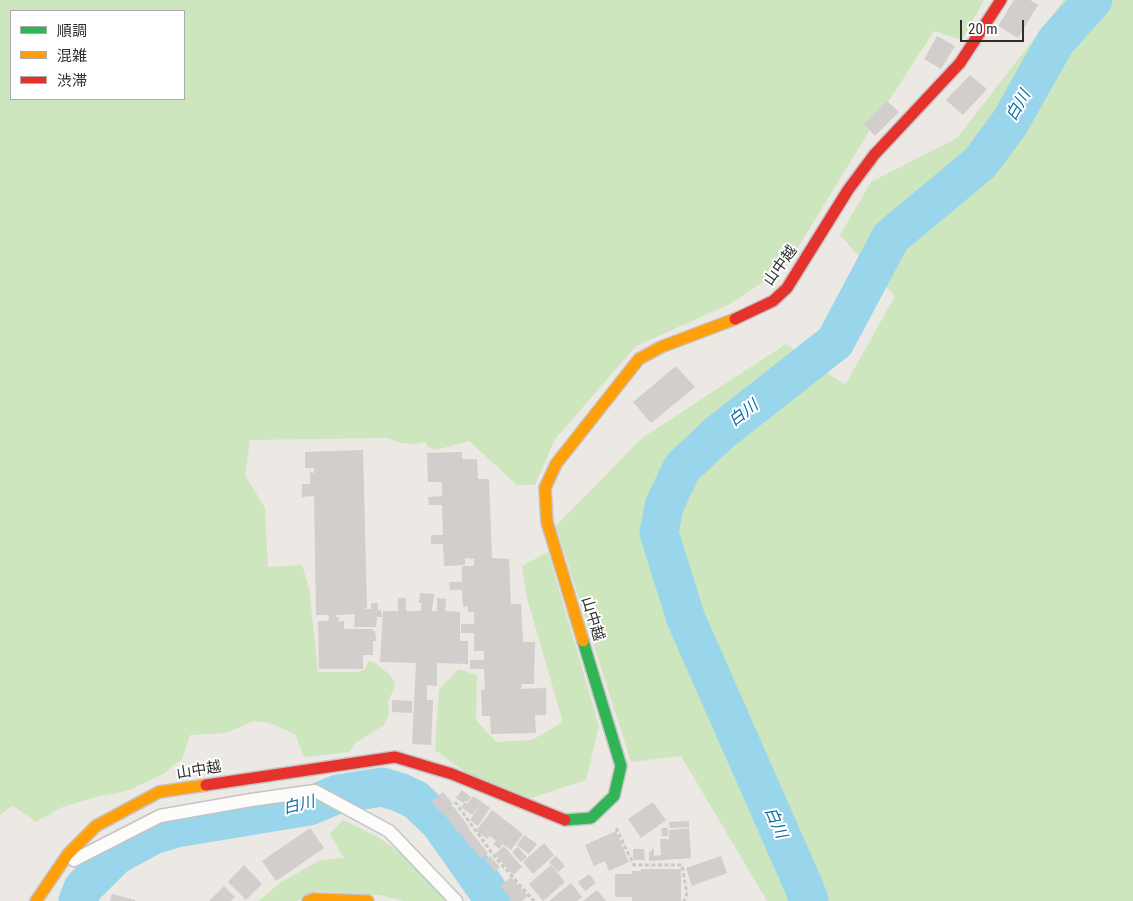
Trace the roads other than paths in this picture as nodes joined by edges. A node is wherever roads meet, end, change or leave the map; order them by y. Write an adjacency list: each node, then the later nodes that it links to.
1 (1000, 0): 2 (main road, 山中越)
2 (58, 867): 3 (main road, 山中越); 6 (lane)
3 (36, 901)
4 (308, 901): 5 (main road)
5 (368, 901)
6 (456, 901)

